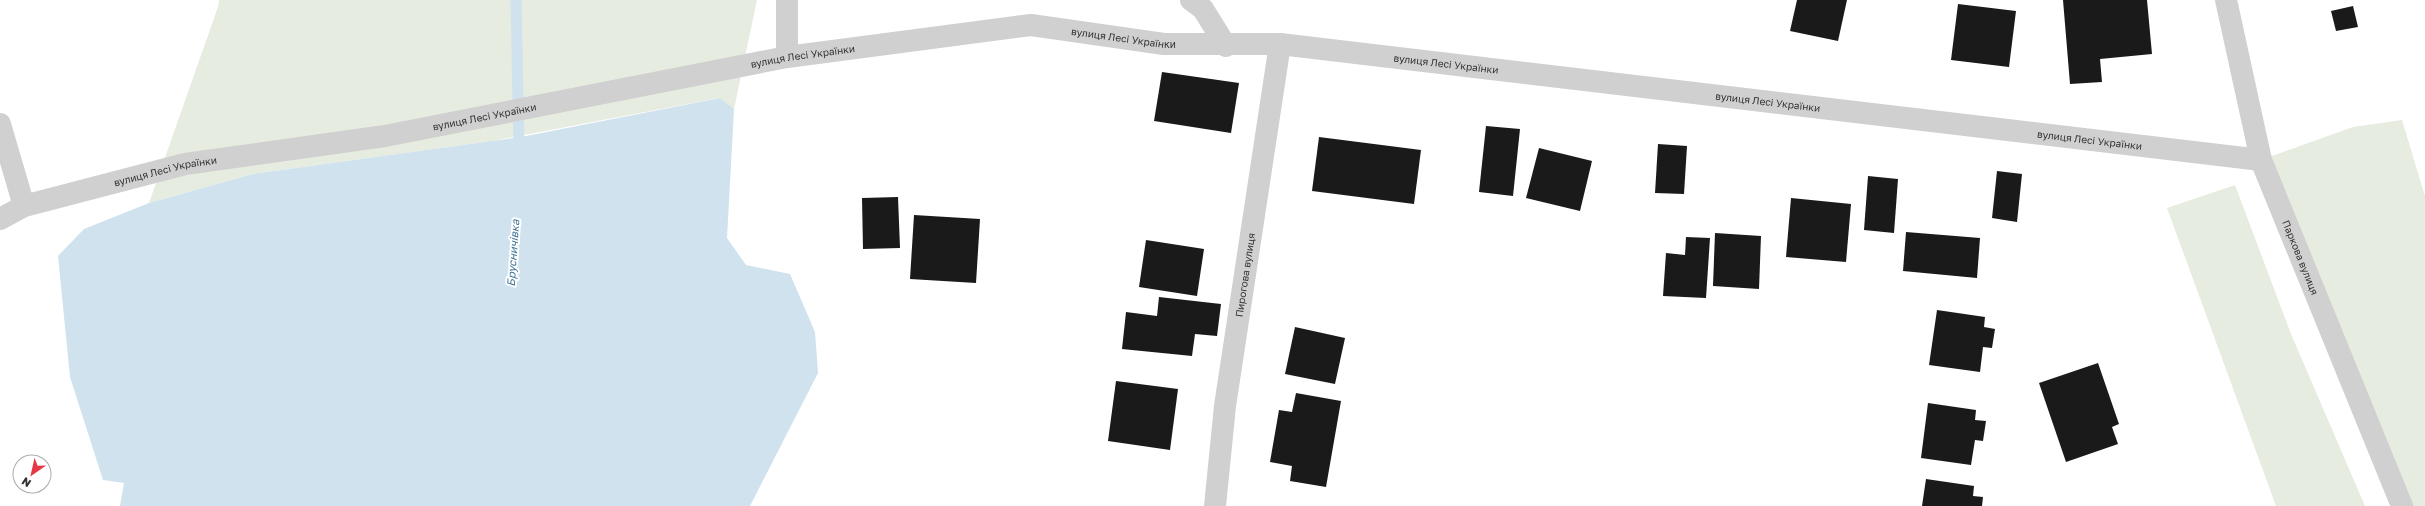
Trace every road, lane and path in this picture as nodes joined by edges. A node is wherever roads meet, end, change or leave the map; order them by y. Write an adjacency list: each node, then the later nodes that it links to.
1 (787, 0): 6 (street)
2 (1191, 0): 5 (street)
3 (2226, 0): 8 (street, Паркова вулиця)
4 (1280, 44): 5 (street, вулиця Лесі Українки); 8 (street, вулиця Лесі Українки); 11 (street, Пирогова вулиця)
5 (1226, 46): 6 (street, вулиця Лесі Українки)
6 (787, 57): 9 (street, вулиця Лесі Українки)
7 (0, 124): 9 (street)
8 (2261, 160): 12 (street, Паркова вулиця)
9 (24, 206): 10 (street, вулиця Лесі Українки)
10 (0, 219)
11 (1215, 506)
12 (2402, 506)

